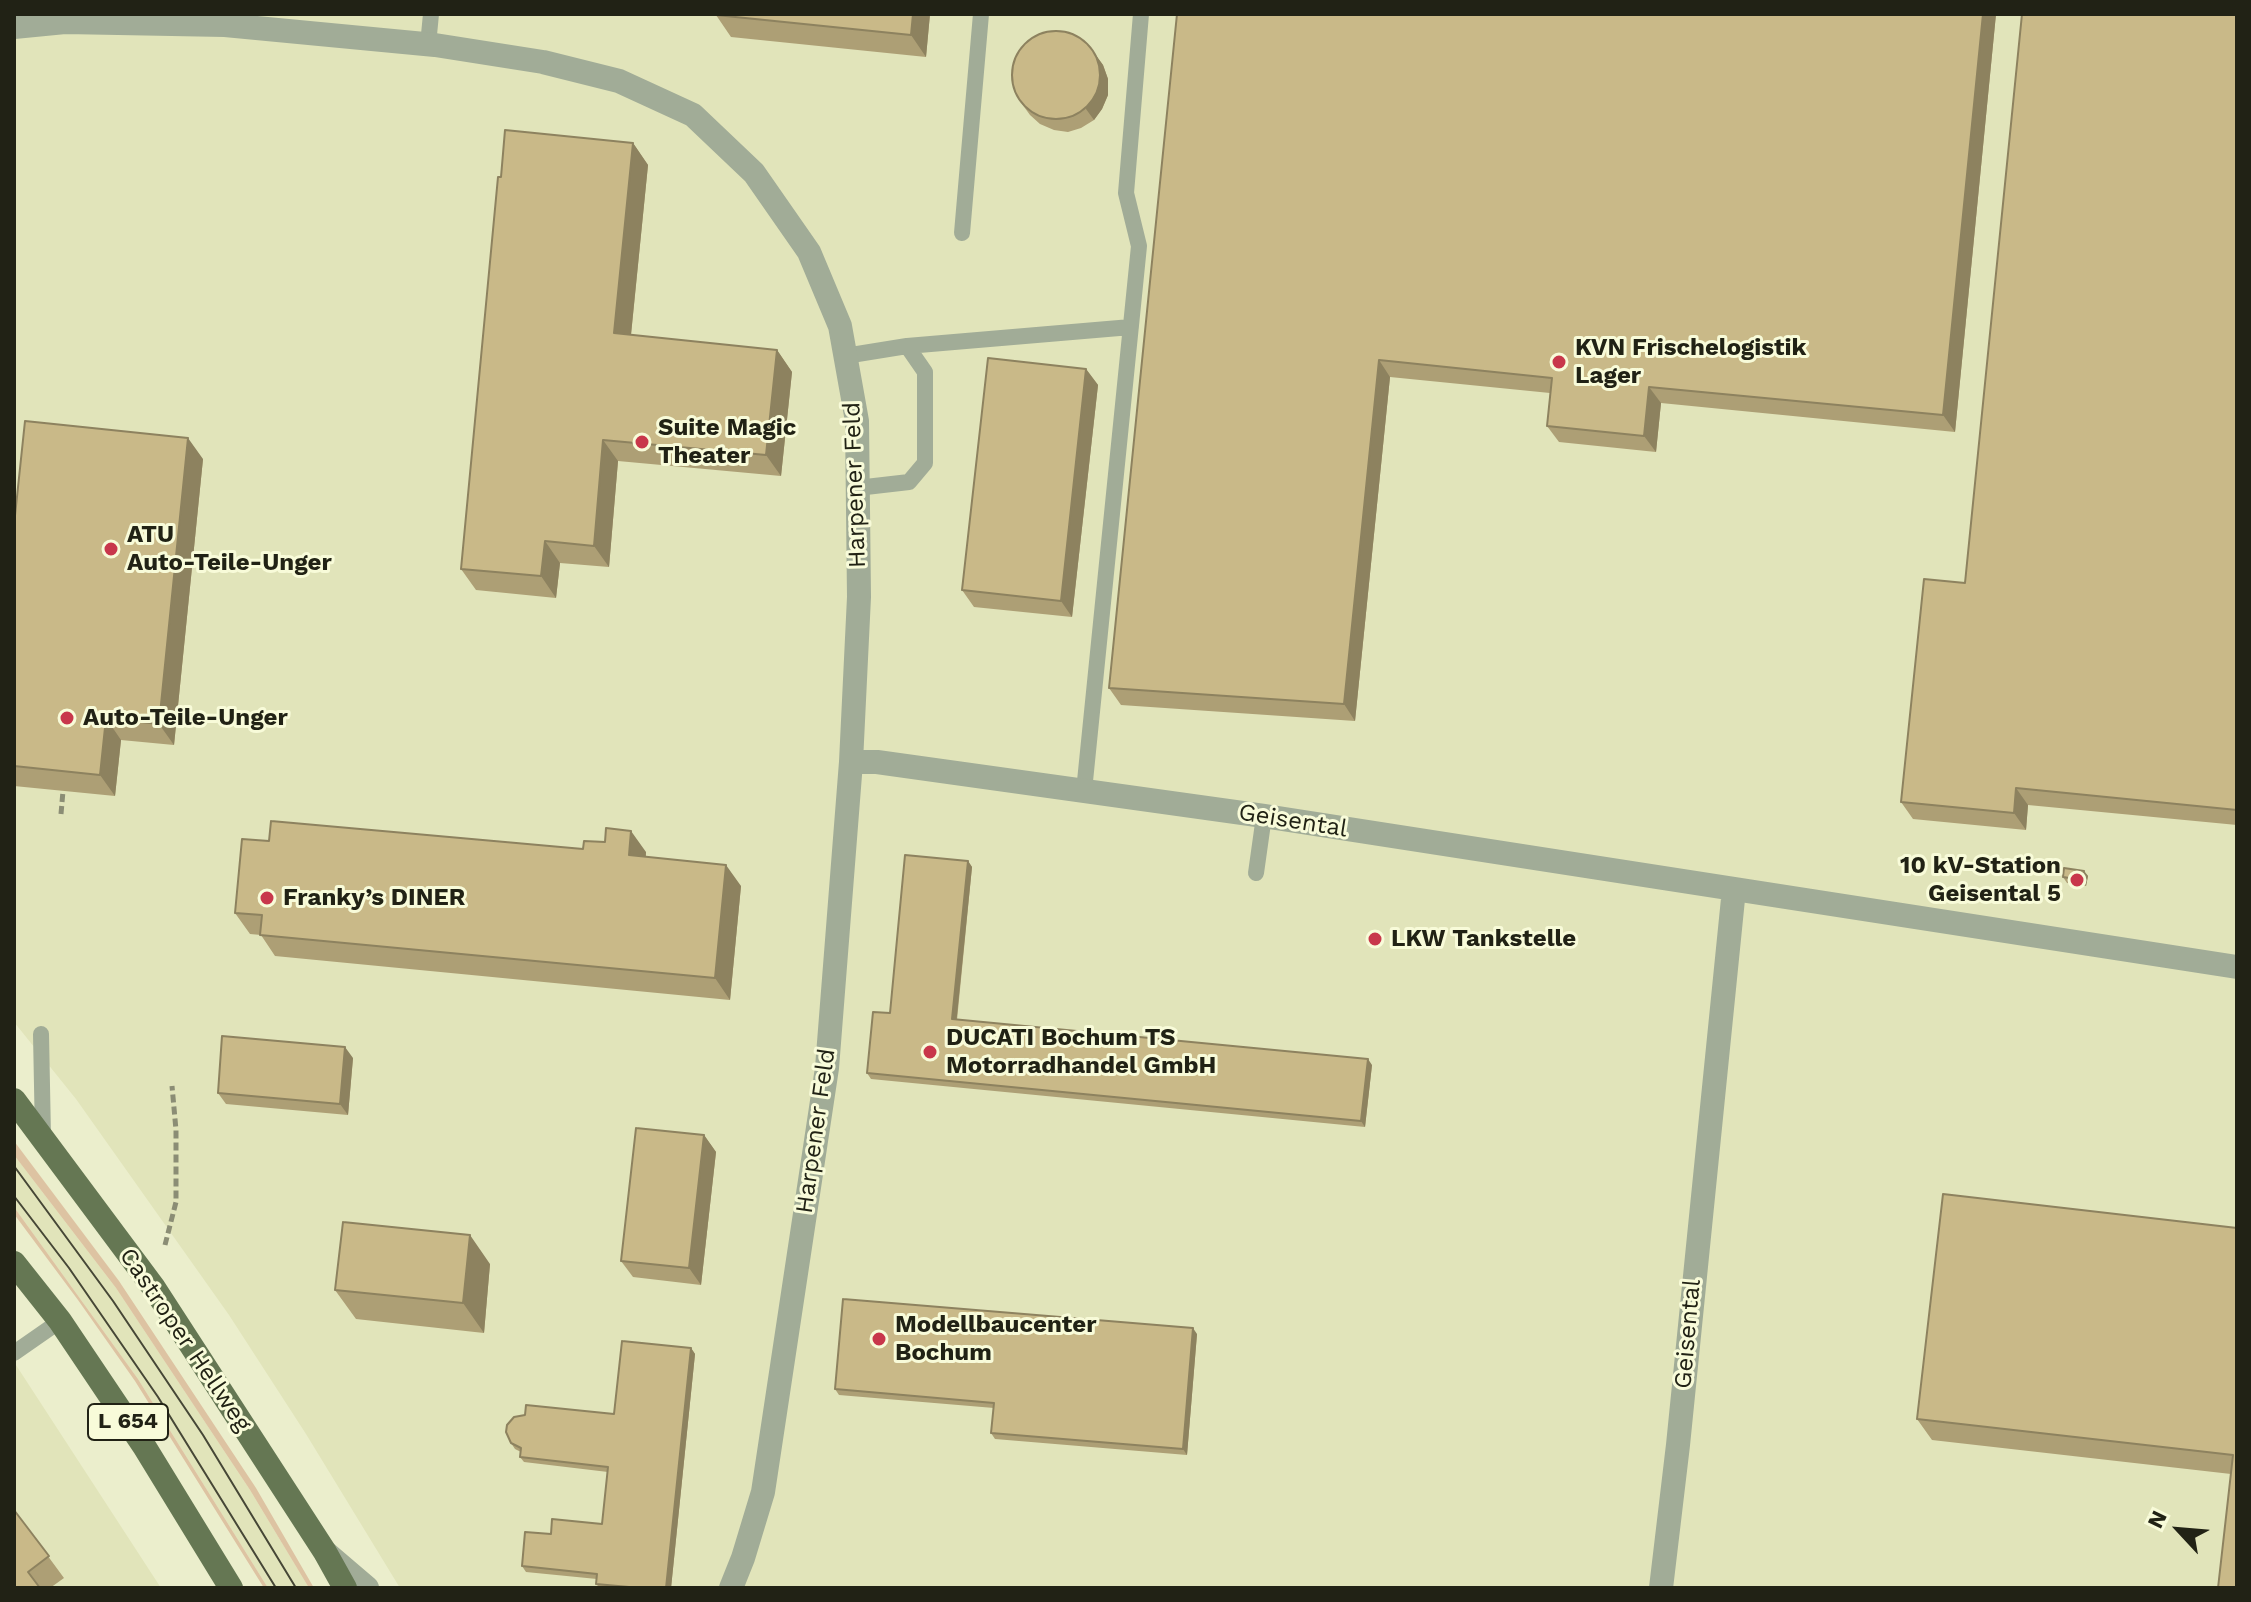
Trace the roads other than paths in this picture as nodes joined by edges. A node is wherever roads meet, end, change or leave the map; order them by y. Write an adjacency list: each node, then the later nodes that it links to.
1 (431, 14): 5 (lane)
2 (981, 14): 6 (lane)
3 (1141, 14): 7 (lane)
4 (14, 27): 5 (street, Harpener Feld)
5 (428, 45): 9 (street, Harpener Feld)
6 (962, 233)
7 (1131, 327): 8 (lane); 12 (lane)
8 (907, 346): 9 (lane); 10 (lane)
9 (845, 356): 10 (street, Harpener Feld)
10 (857, 488): 11 (street, Harpener Feld)
11 (851, 762): 12 (street, Geisental); 24 (street, Harpener Feld)
12 (1084, 791): 13 (street, Geisental)
13 (1264, 816): 14 (lane); 15 (street, Geisental)
14 (1256, 873)
15 (1734, 889): 16 (street, Geisental); 28 (street, Geisental)
16 (2237, 967)
17 (41, 1034): 19 (lane)
18 (14, 1100): 19 (main road, Castroper Hellweg)
19 (43, 1139): 23 (main road, Castroper Hellweg)
20 (14, 1263): 21 (main road, L 654)
21 (60, 1321): 22 (lane); 25 (main road, L 654)
22 (14, 1353)
23 (325, 1552): 26 (main road, Castroper Hellweg); 27 (street)
24 (731, 1587)
25 (231, 1588)
26 (345, 1588)
27 (367, 1588)
28 (1661, 1588)

